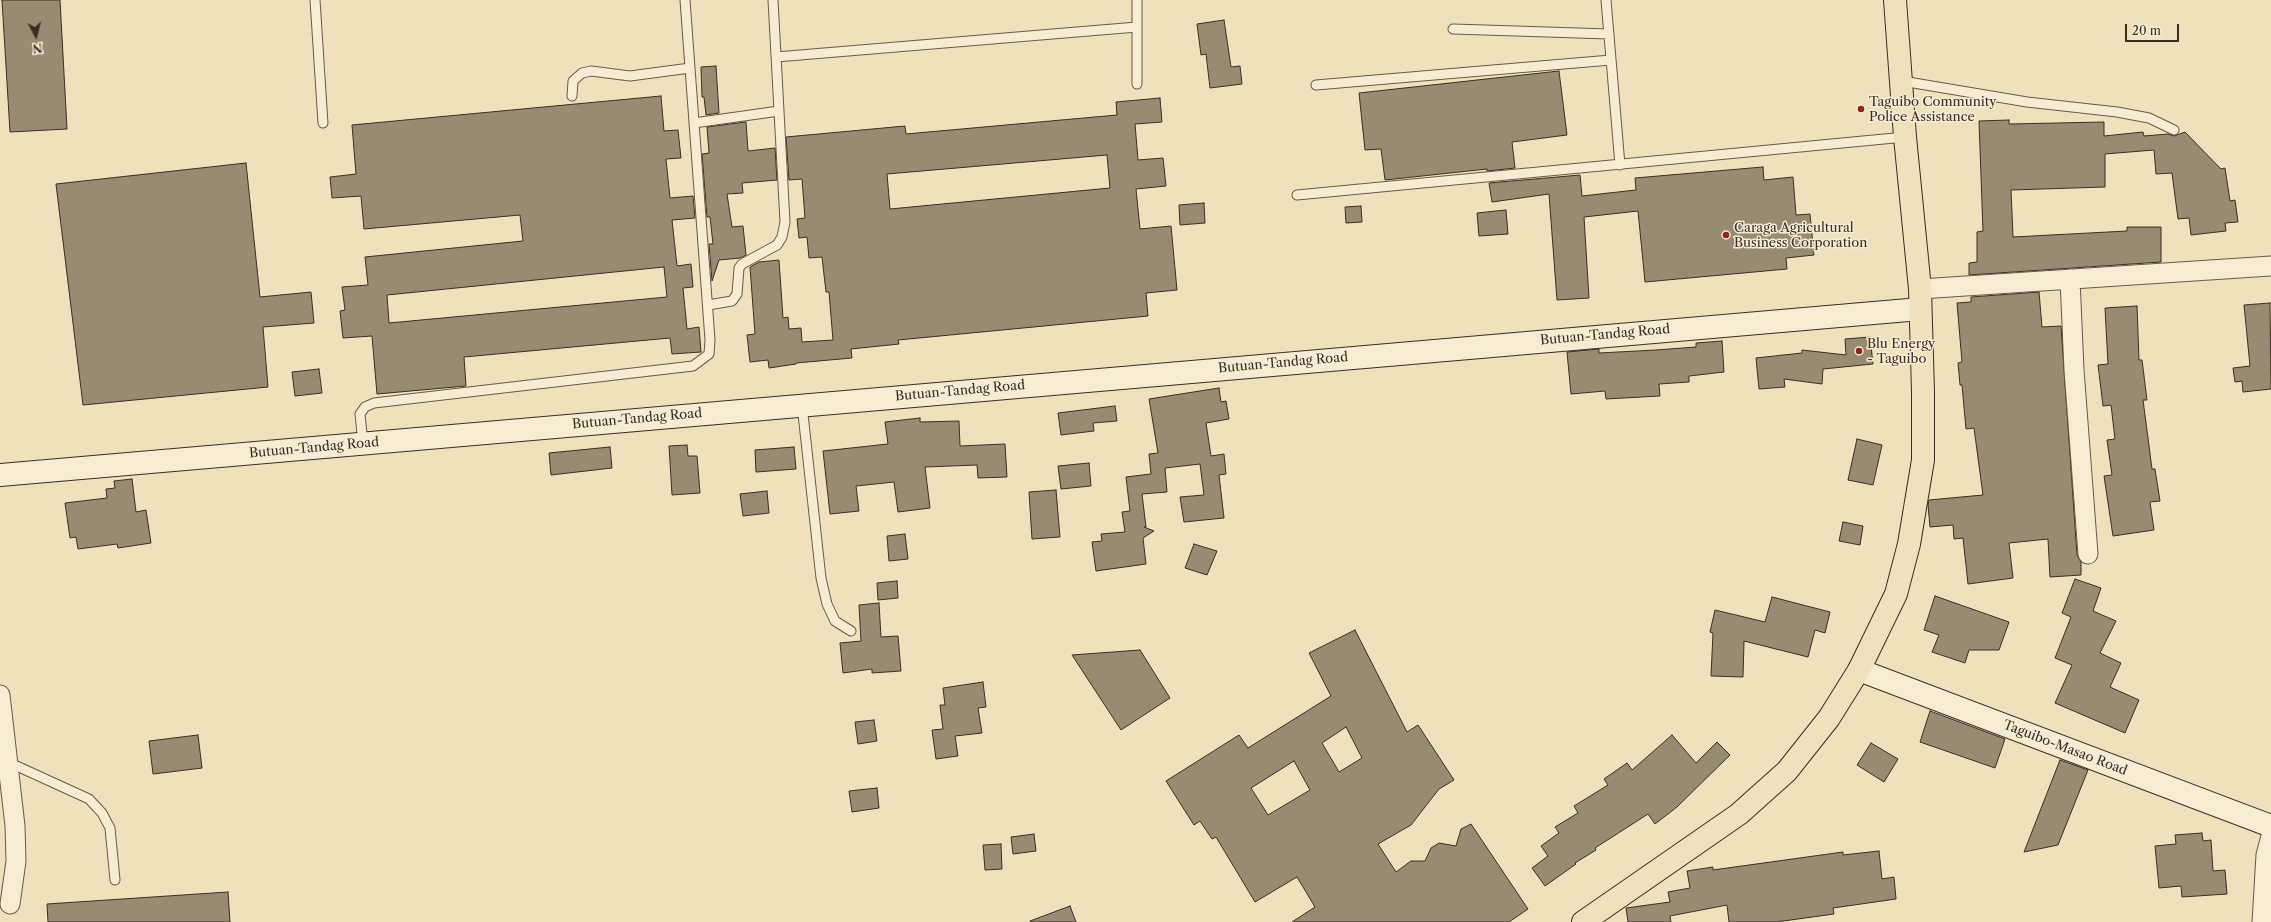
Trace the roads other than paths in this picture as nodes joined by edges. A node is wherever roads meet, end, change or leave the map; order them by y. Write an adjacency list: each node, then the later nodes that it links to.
1 (315, 0): 18 (lane)
2 (685, 0): 12 (lane)
3 (773, 0): 10 (lane)
4 (1137, 0): 7 (lane)
5 (1606, 0): 9 (lane)
6 (1895, 0): 13 (highway)
7 (1137, 27): 10 (lane); 14 (lane)
8 (1454, 28): 9 (lane)
9 (1609, 34): 11 (lane)
10 (776, 57): 17 (lane)
11 (1611, 60): 15 (lane); 22 (lane)
12 (690, 68): 16 (lane); 19 (lane)
13 (1902, 81): 20 (lane); 21 (highway)
14 (1137, 84)
15 (1316, 85)
16 (572, 96)
17 (779, 111): 19 (lane); 27 (lane)
18 (323, 123)
19 (694, 123): 27 (lane)
20 (2174, 130)
21 (1905, 137): 22 (lane); 26 (highway)
22 (1620, 165): 23 (lane)
23 (1297, 195)
24 (2271, 266): 25 (street)
25 (2070, 279): 26 (street); 31 (street)
26 (1920, 299): 28 (main road, Butuan-Tandag Road); 33 (highway)
27 (708, 305): 29 (lane)
28 (802, 405): 29 (main road, Butuan-Tandag Road); 32 (lane)
29 (363, 444): 30 (main road, Butuan-Tandag Road)
30 (0, 475)
31 (2088, 554)
32 (851, 632)
33 (1860, 670): 36 (main road, Taguibo-Masao Road); 40 (highway)
34 (0, 695): 35 (street)
35 (8, 762): 38 (lane); 39 (street)
36 (2271, 826)
37 (2271, 836): 41 (street)
38 (115, 880)
39 (10, 904)
40 (1583, 922)
41 (2262, 922)

